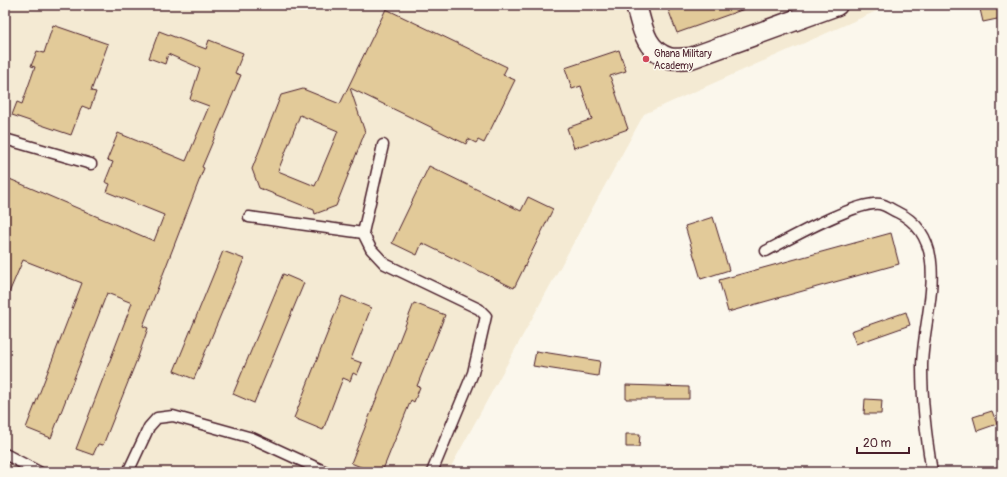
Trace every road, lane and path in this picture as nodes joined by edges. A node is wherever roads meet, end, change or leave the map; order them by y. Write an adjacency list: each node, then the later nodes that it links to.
1 (636, 5): 3 (street)
2 (836, 5): 3 (street)
3 (811, 9)
4 (5, 139): 6 (lane)
5 (383, 145): 8 (lane)
6 (91, 164)
7 (249, 217): 8 (lane)
8 (363, 233): 14 (lane)
9 (766, 251): 15 (lane)
10 (5, 454): 11 (lane)
11 (40, 472)
12 (128, 472): 13 (lane)
13 (326, 472)
14 (432, 472)
15 (932, 472)

